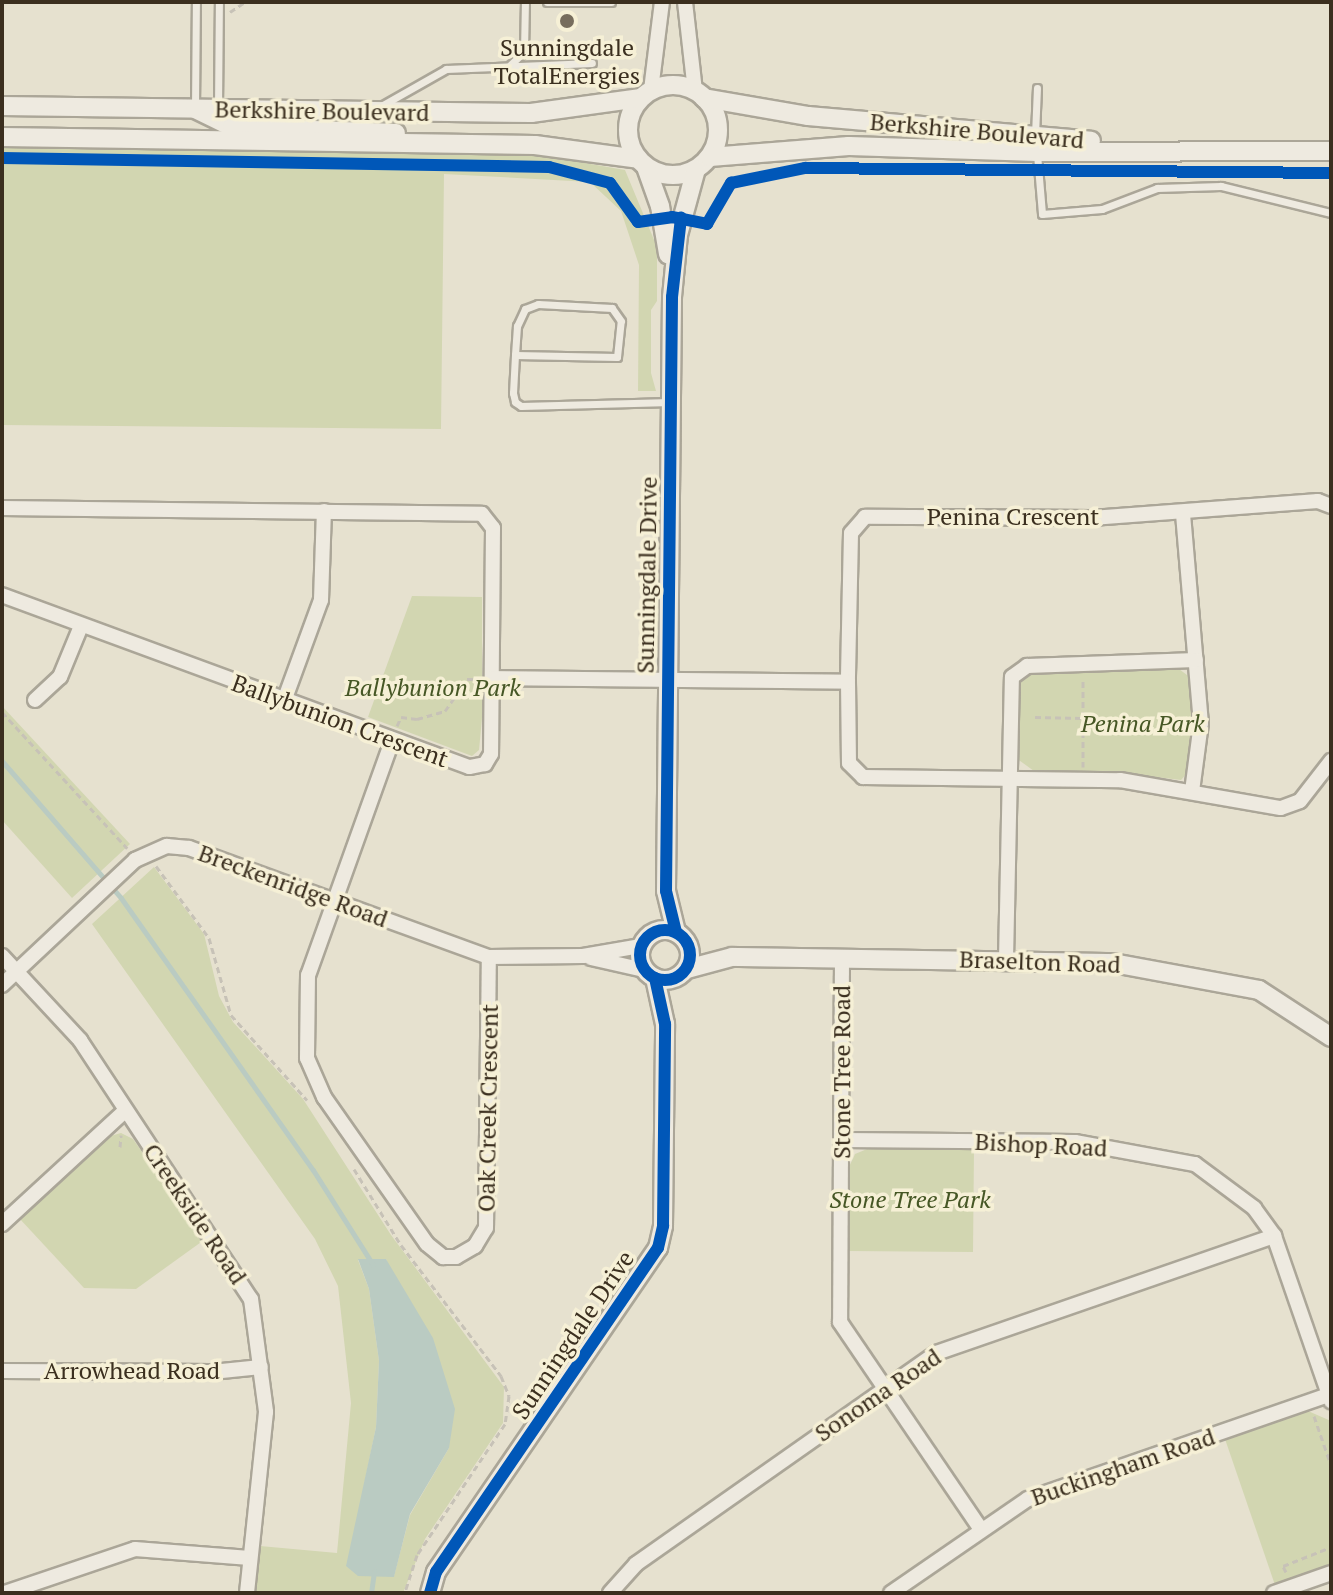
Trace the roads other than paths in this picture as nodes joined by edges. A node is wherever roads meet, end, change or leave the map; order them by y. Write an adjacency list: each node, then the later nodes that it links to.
1 (196, 2): 14 (lane)
2 (219, 2): 15 (lane)
3 (525, 2): 9 (lane)
4 (547, 2): 5 (lane)
5 (611, 2)
6 (662, 2): 11 (street)
7 (685, 2): 12 (street)
8 (592, 63): 9 (lane)
9 (508, 66): 16 (lane)
10 (1037, 88): 19 (lane)
11 (646, 94): 12 (street); 16 (street, Berkshire Boulevard); 21 (street)
12 (700, 94): 19 (street, Berkshire Boulevard); 22 (street)
13 (2, 106): 14 (street, Berkshire Boulevard)
14 (195, 109): 15 (street, Berkshire Boulevard); 18 (street)
15 (218, 110): 16 (street, Berkshire Boulevard)
16 (369, 112)
17 (2, 137): 18 (street, Berkshire Boulevard)
18 (442, 143): 21 (street, Berkshire Boulevard)
19 (1036, 144): 20 (street, Berkshire Boulevard); 22 (street, Berkshire Boulevard); 23 (lane)
20 (1331, 151)
21 (642, 163): 22 (street); 24 (street, Sunningdale Drive)
22 (703, 163): 24 (street, Sunningdale Drive)
23 (1331, 213)
24 (672, 297): 26 (street, Sunningdale Drive)
25 (515, 355): 25 (lane); 26 (lane)
26 (671, 402): 35 (street, Sunningdale Drive)
27 (1331, 506): 30 (street, Penina Crescent)
28 (2, 508): 29 (street, Ballybunion Crescent)
29 (324, 511): 34 (street, Ballybunion Crescent); 38 (street)
30 (1183, 514): 33 (street); 36 (street, Penina Crescent)
31 (2, 595): 32 (street, Ballybunion Crescent)
32 (81, 626): 37 (street); 38 (street, Ballybunion Crescent)
33 (1196, 660): 41 (street); 42 (street)
34 (492, 678): 35 (street); 39 (street, Ballybunion Crescent)
35 (668, 680): 36 (street); 43 (street, Sunningdale Drive)
36 (848, 682): 41 (street, Penina Crescent)
37 (35, 700)
38 (284, 701): 39 (street, Ballybunion Crescent)
39 (392, 741): 44 (street)
40 (1331, 761): 42 (street, Penina Crescent)
41 (1007, 778): 42 (street, Penina Crescent); 52 (street)
42 (1192, 791)
43 (666, 891): 45 (street, Sunningdale Drive); 46 (street, Sunningdale Drive)
44 (334, 900): 49 (street, Breckenridge Road); 49 (street, Oak Creek Crescent); 53 (street, Breckenridge Road)
45 (682, 937): 46 (street); 50 (street, Braselton Road); 54 (street, Sunningdale Drive)
46 (646, 940): 48 (street, Breckenridge Road); 55 (street, Sunningdale Drive)
47 (2, 956): 53 (street, Creekside Road)
48 (583, 956): 49 (street, Breckenridge Road); 55 (street, Breckenridge Road)
49 (489, 957)
50 (732, 957): 51 (street, Braselton Road); 54 (street, Braselton Road)
51 (842, 958): 52 (street, Braselton Road); 60 (street, Stone Tree Road)
52 (1006, 960): 58 (street, Braselton Road)
53 (16, 972): 56 (street); 59 (street, Creekside Road)
54 (683, 973): 55 (street, Braselton Road); 57 (street, Sunningdale Drive)
55 (650, 974): 57 (street, Sunningdale Drive)
56 (2, 985)
57 (665, 1024): 73 (street, Sunningdale Drive)
58 (1331, 1036)
59 (125, 1111): 61 (street); 63 (street, Creekside Road)
60 (843, 1140): 62 (street, Bishop Road); 65 (street, Stone Tree Road)
61 (2, 1224)
62 (1274, 1236): 65 (street, Sonoma Road); 66 (street, Bishop Road)
63 (261, 1367): 64 (street, Arrowhead Road); 68 (street, Creekside Road)
64 (2, 1371)
65 (885, 1389): 67 (street, Stone Tree Road); 74 (street, Sonoma Road)
66 (1330, 1398): 67 (street, Buckingham Road)
67 (980, 1528): 70 (street, Buckingham Road)
68 (250, 1558): 71 (street); 72 (street, Creekside Road)
69 (1331, 1573): 76 (street)
70 (914, 1587): 75 (street, Buckingham Road)
71 (5, 1593)
72 (247, 1593)
73 (430, 1593)
74 (610, 1593)
75 (891, 1593)
76 (1274, 1593)

